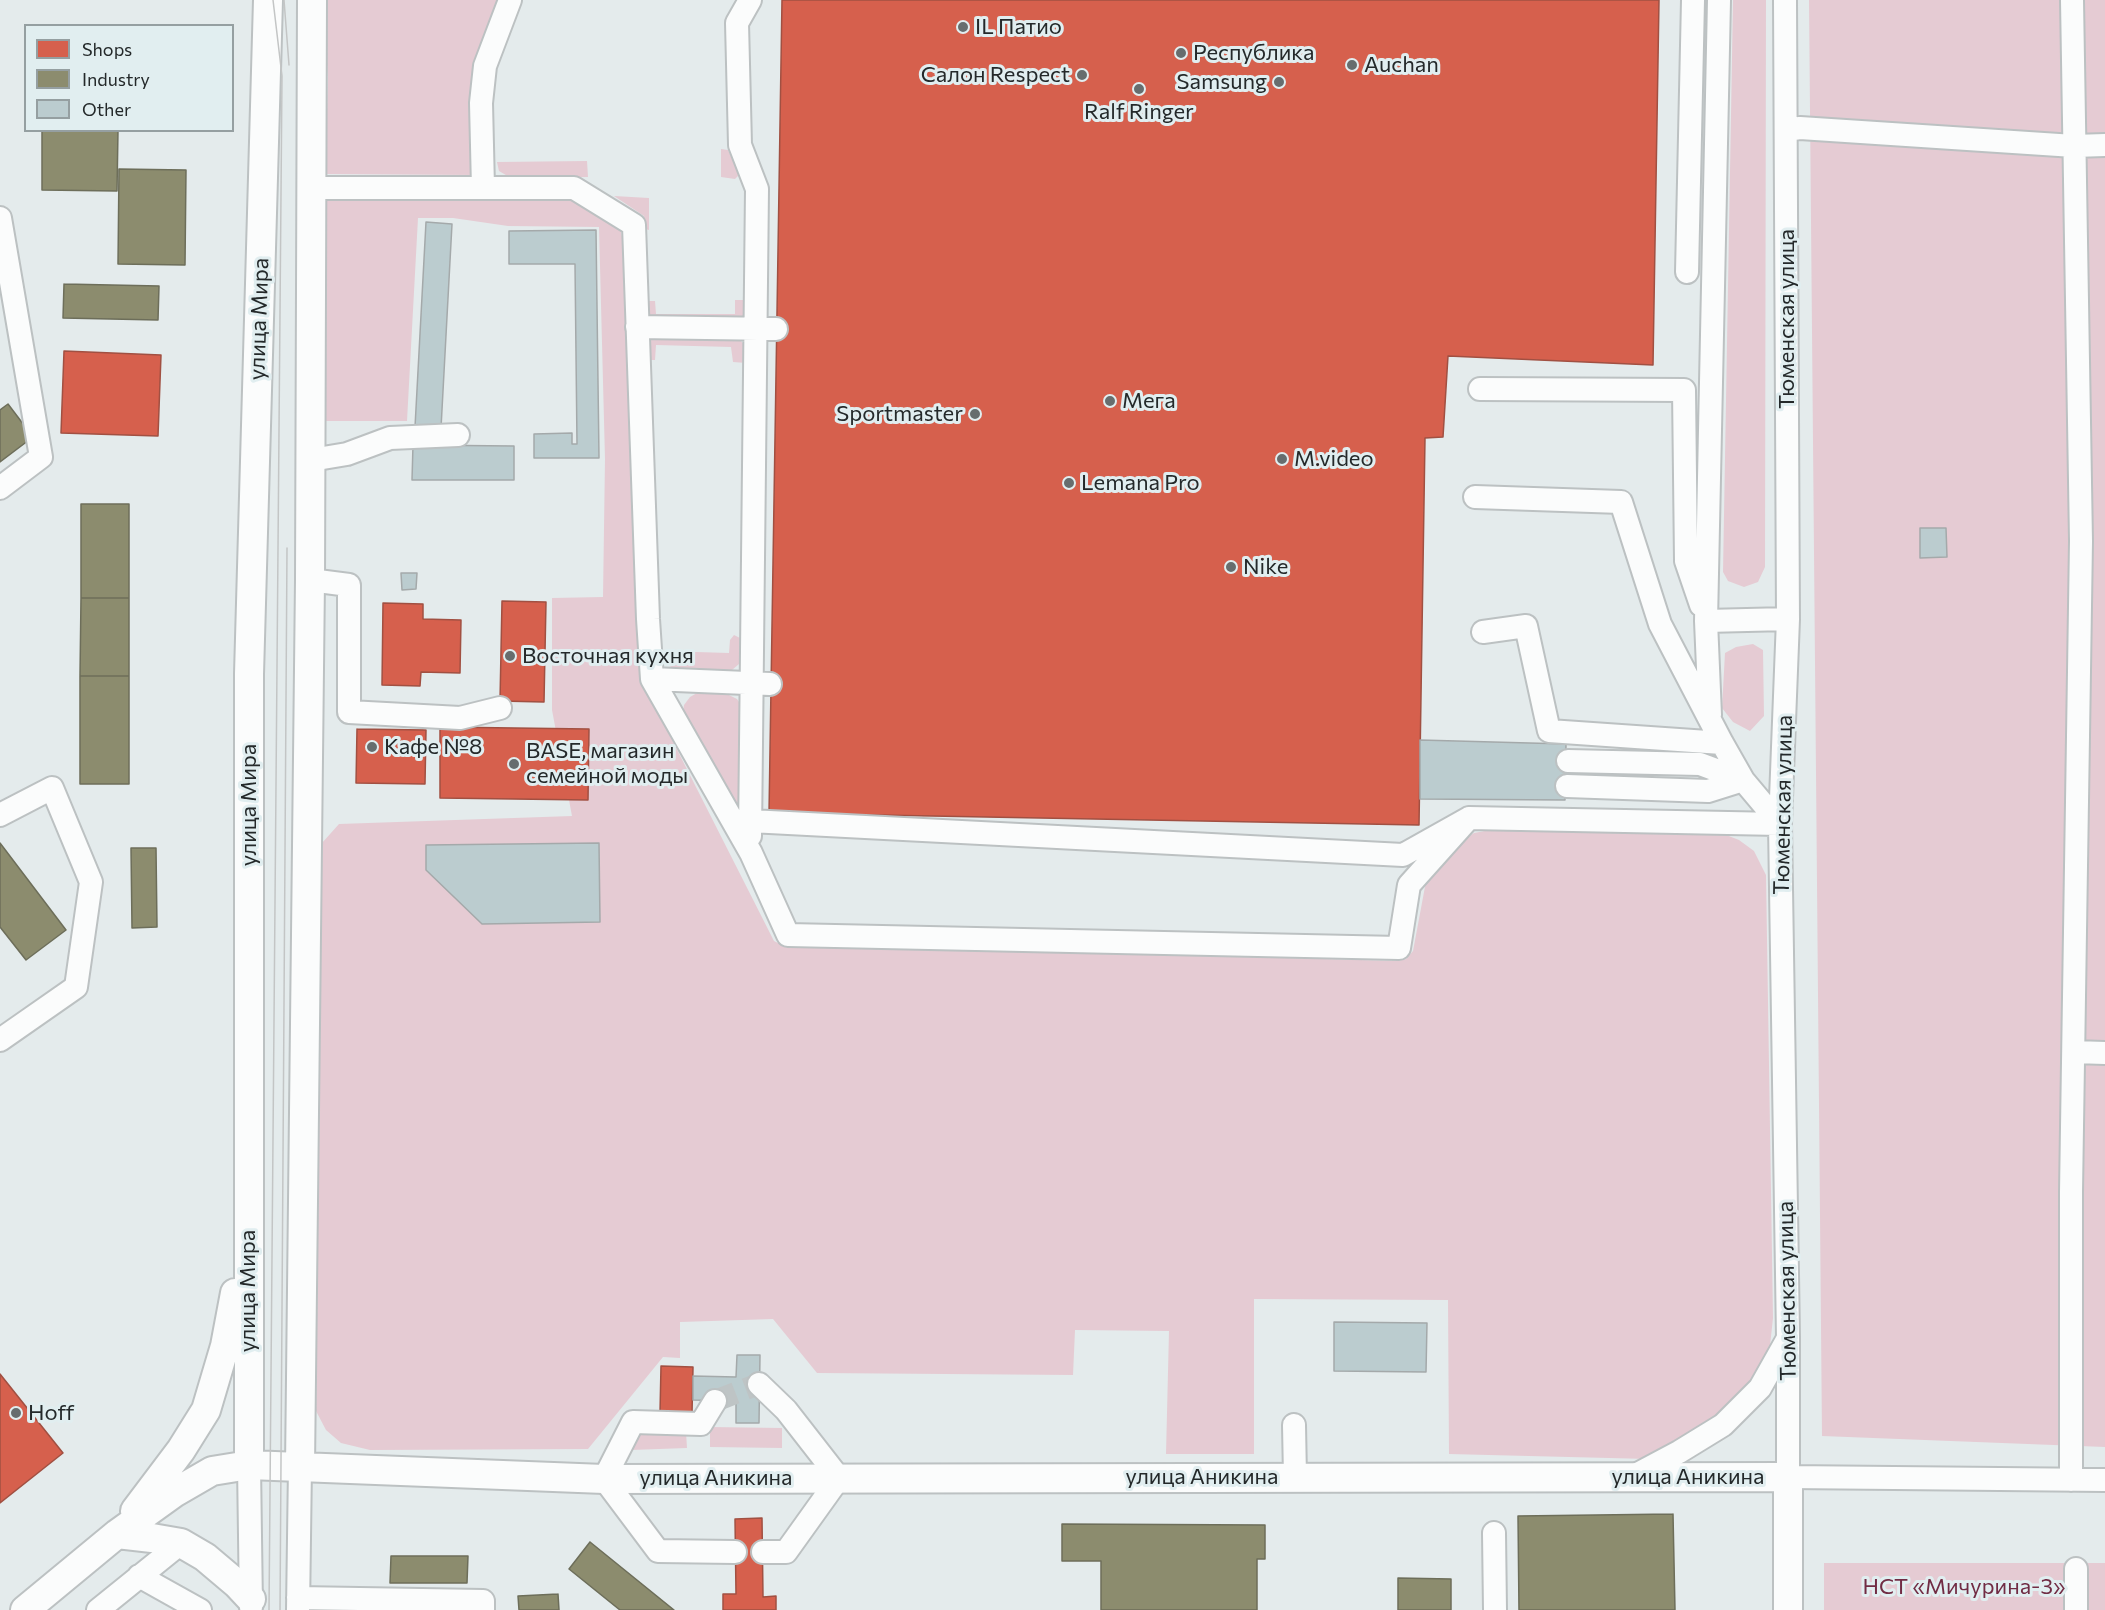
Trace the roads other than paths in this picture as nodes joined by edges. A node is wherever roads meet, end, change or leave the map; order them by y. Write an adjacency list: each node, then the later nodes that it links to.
1 (268, 0): 43 (main road, улица Мира)
2 (312, 0): 12 (main road)
3 (510, 0): 13 (street)
4 (750, 0): 17 (street)
5 (1693, 0): 15 (street)
6 (1719, 0): 25 (street)
7 (1785, 0): 9 (street, Тюменская улица)
8 (2072, 0): 11 (street)
9 (1786, 130): 11 (street); 24 (street, Тюменская улица)
10 (2105, 145): 11 (street)
11 (2074, 146): 41 (street)
12 (311, 188): 13 (street); 20 (main road)
13 (483, 188): 16 (street)
14 (0, 218): 21 (street)
15 (1687, 272)
16 (637, 327): 17 (street); 27 (street)
17 (766, 329): 28 (street)
18 (1480, 389): 25 (street)
19 (458, 435): 20 (street)
20 (311, 460): 23 (main road)
21 (0, 488)
22 (1475, 497): 30 (street)
23 (310, 580): 29 (street); 49 (main road)
24 (1788, 619): 25 (street); 38 (street, Тюменская улица)
25 (1706, 621): 30 (street)
26 (1483, 632): 31 (street)
27 (652, 680): 28 (street); 39 (street)
28 (761, 684): 37 (street)
29 (500, 708)
30 (1711, 722): 31 (street)
31 (1722, 743): 33 (street)
32 (1568, 761): 33 (street)
33 (1743, 780): 34 (street); 38 (street)
34 (1568, 786)
35 (0, 815): 40 (street)
36 (1469, 818): 37 (street); 38 (street); 39 (street)
37 (750, 822): 39 (street)
38 (1780, 824): 44 (street, Тюменская улица)
39 (750, 853)
40 (0, 1040)
41 (2074, 1052): 42 (street); 55 (street)
42 (2105, 1053)
43 (247, 1224): 48 (main road, улица Мира); 58 (main road)
44 (1788, 1338): 51 (street); 52 (street, Тюменская улица)
45 (759, 1384): 53 (street)
46 (715, 1401): 54 (street)
47 (1294, 1425): 50 (street)
48 (249, 1465): 49 (main road, улица Аникина); 58 (main road, улица Аникина); 64 (street, улица Мира)
49 (300, 1466): 54 (main road, улица Аникина); 65 (street)
50 (1295, 1477): 51 (main road, улица Аникина); 53 (main road, улица Аникина)
51 (1631, 1477): 52 (main road, улица Аникина)
52 (1788, 1477): 55 (street, улица Аникина); 72 (main road, Тюменская улица)
53 (839, 1478): 54 (main road, улица Аникина); 61 (street)
54 (604, 1479): 60 (street)
55 (2071, 1479): 56 (street, улица Аникина)
56 (2105, 1480)
57 (1494, 1533): 71 (street)
58 (117, 1534): 59 (main road); 67 (main road)
59 (181, 1544): 63 (street); 64 (main road)
60 (735, 1552)
61 (763, 1552)
62 (2076, 1569): 73 (street)
63 (139, 1576): 68 (street); 69 (street)
64 (251, 1604)
65 (298, 1604): 66 (street)
66 (359, 1604): 70 (street)
67 (25, 1610)
68 (98, 1610)
69 (200, 1610)
70 (483, 1610)
71 (1495, 1610)
72 (1788, 1610)
73 (2076, 1610)

